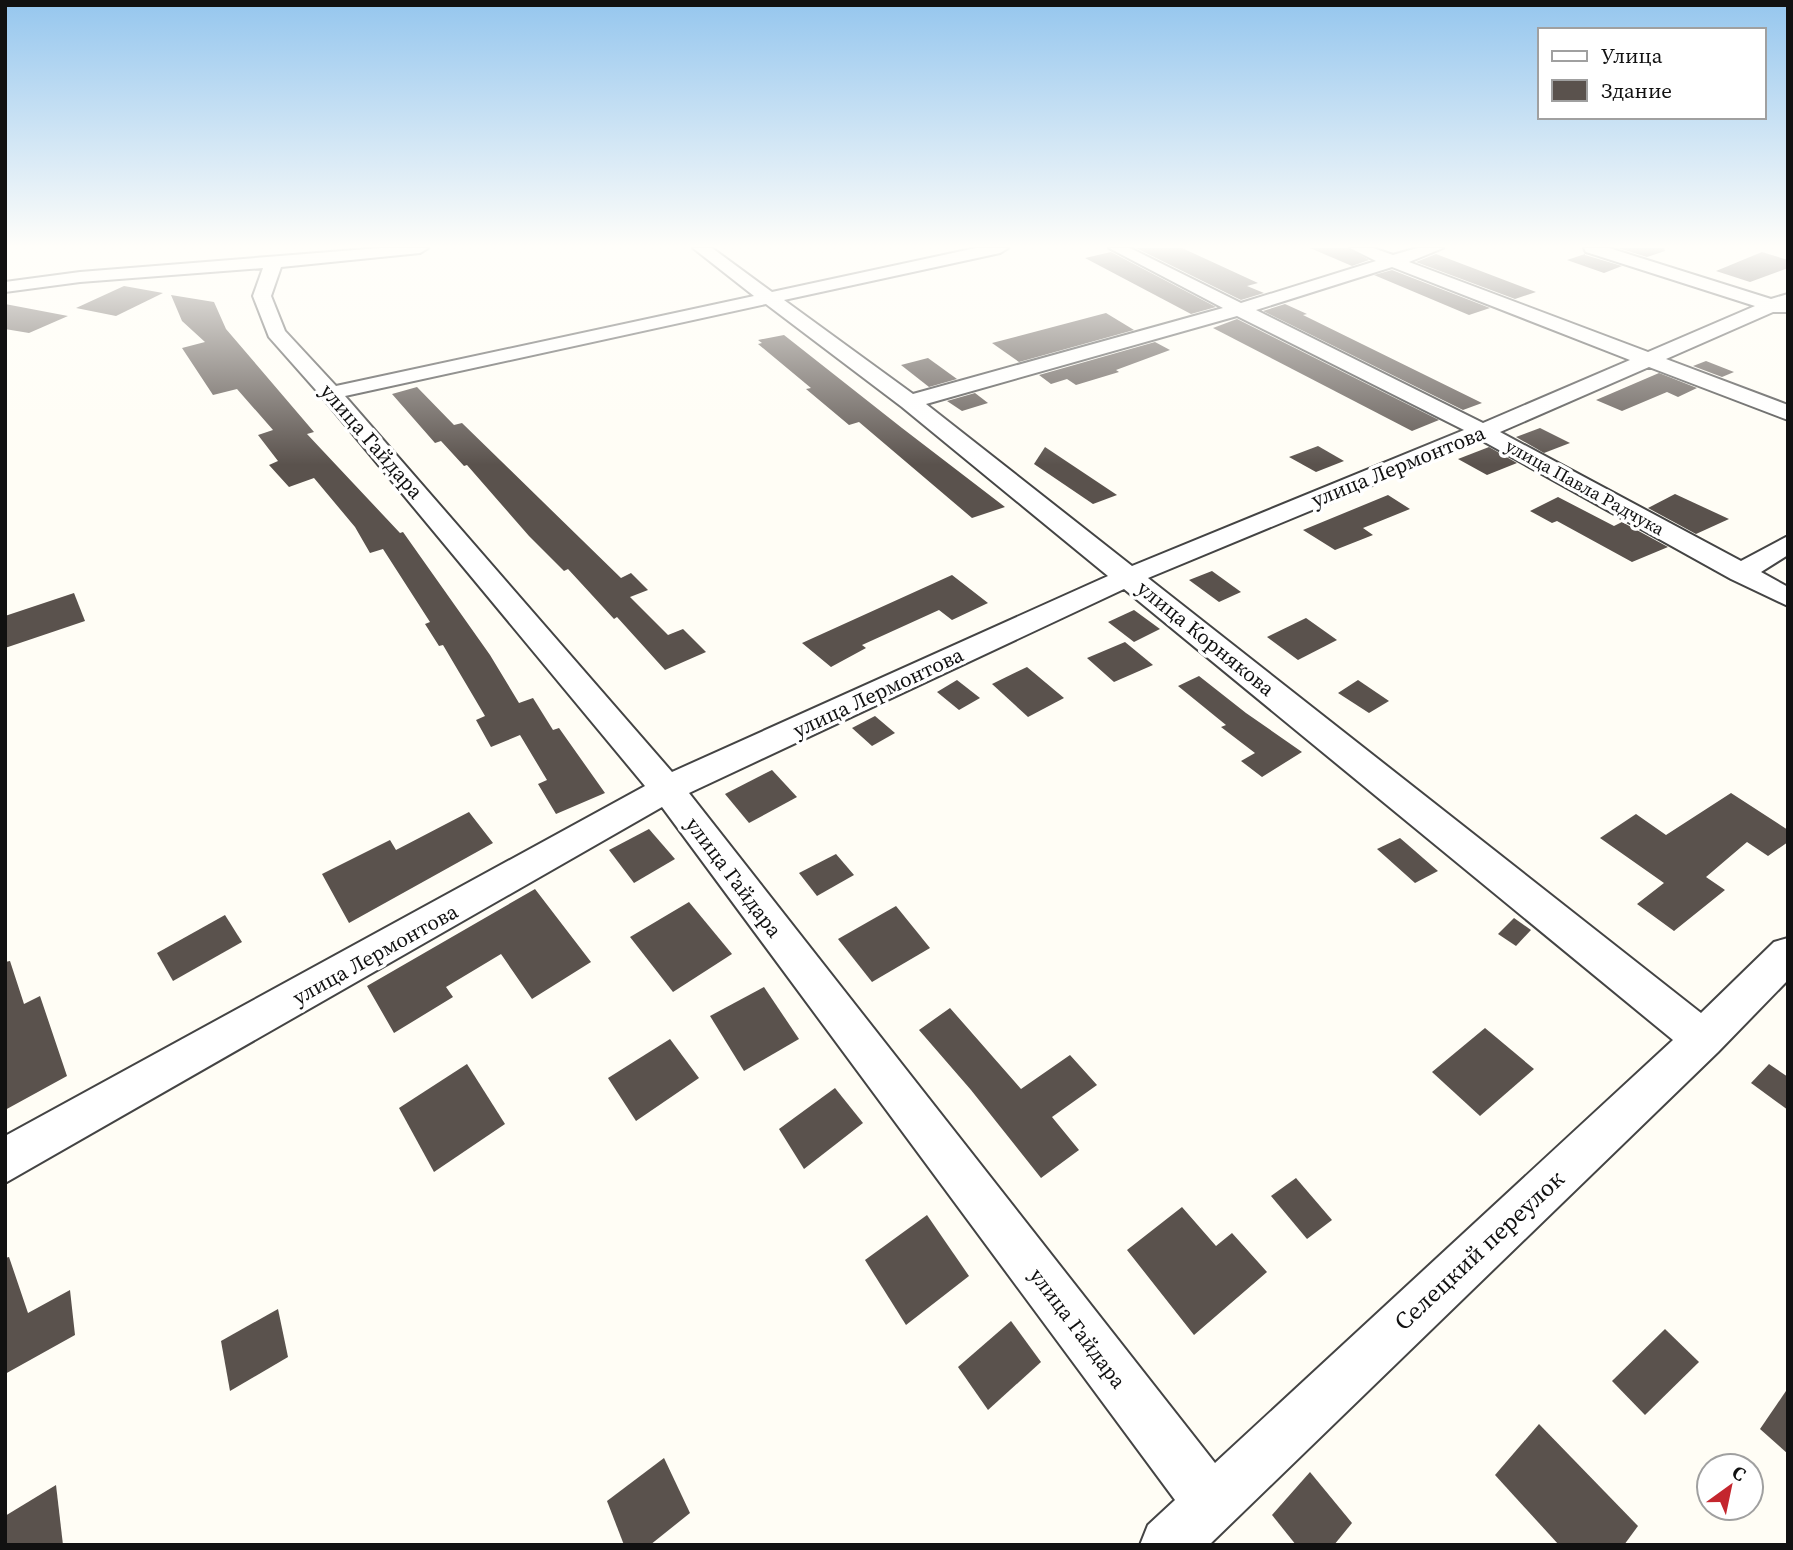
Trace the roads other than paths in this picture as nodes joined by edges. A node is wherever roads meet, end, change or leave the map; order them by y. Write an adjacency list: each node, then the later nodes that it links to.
1 (271, 320): 9 (street, улица Гайдара)
2 (657, 320): 9 (street)
3 (799, 320): 10 (street, улица Корнякова)
4 (1200, 320): 10 (street)
5 (1258, 320): 12 (street, улица Павла Радчука)
6 (1547, 320): 8 (street)
7 (1743, 320): 8 (street, улица Лермонтова)
8 (1647, 358): 11 (street); 12 (street, улица Лермонтова)
9 (331, 393): 17 (street, улица Гайдара)
10 (910, 402): 15 (street, улица Корнякова)
11 (1788, 413)
12 (1482, 431): 14 (street, улица Павла Радчука); 15 (street, улица Лермонтова)
13 (1788, 544): 14 (street)
14 (1741, 572): 16 (street, улица Павла Радчука)
15 (1130, 576): 17 (street, улица Лермонтова); 19 (street, улица Корнякова)
16 (1788, 598)
17 (667, 789): 20 (street, улица Лермонтова); 21 (street, улица Гайдара)
18 (1788, 954): 19 (street, Селецкий переулок)
19 (1703, 1039): 21 (street, Селецкий переулок)
20 (5, 1161)
21 (1211, 1502): 22 (street, Селецкий переулок)
22 (1168, 1545)

